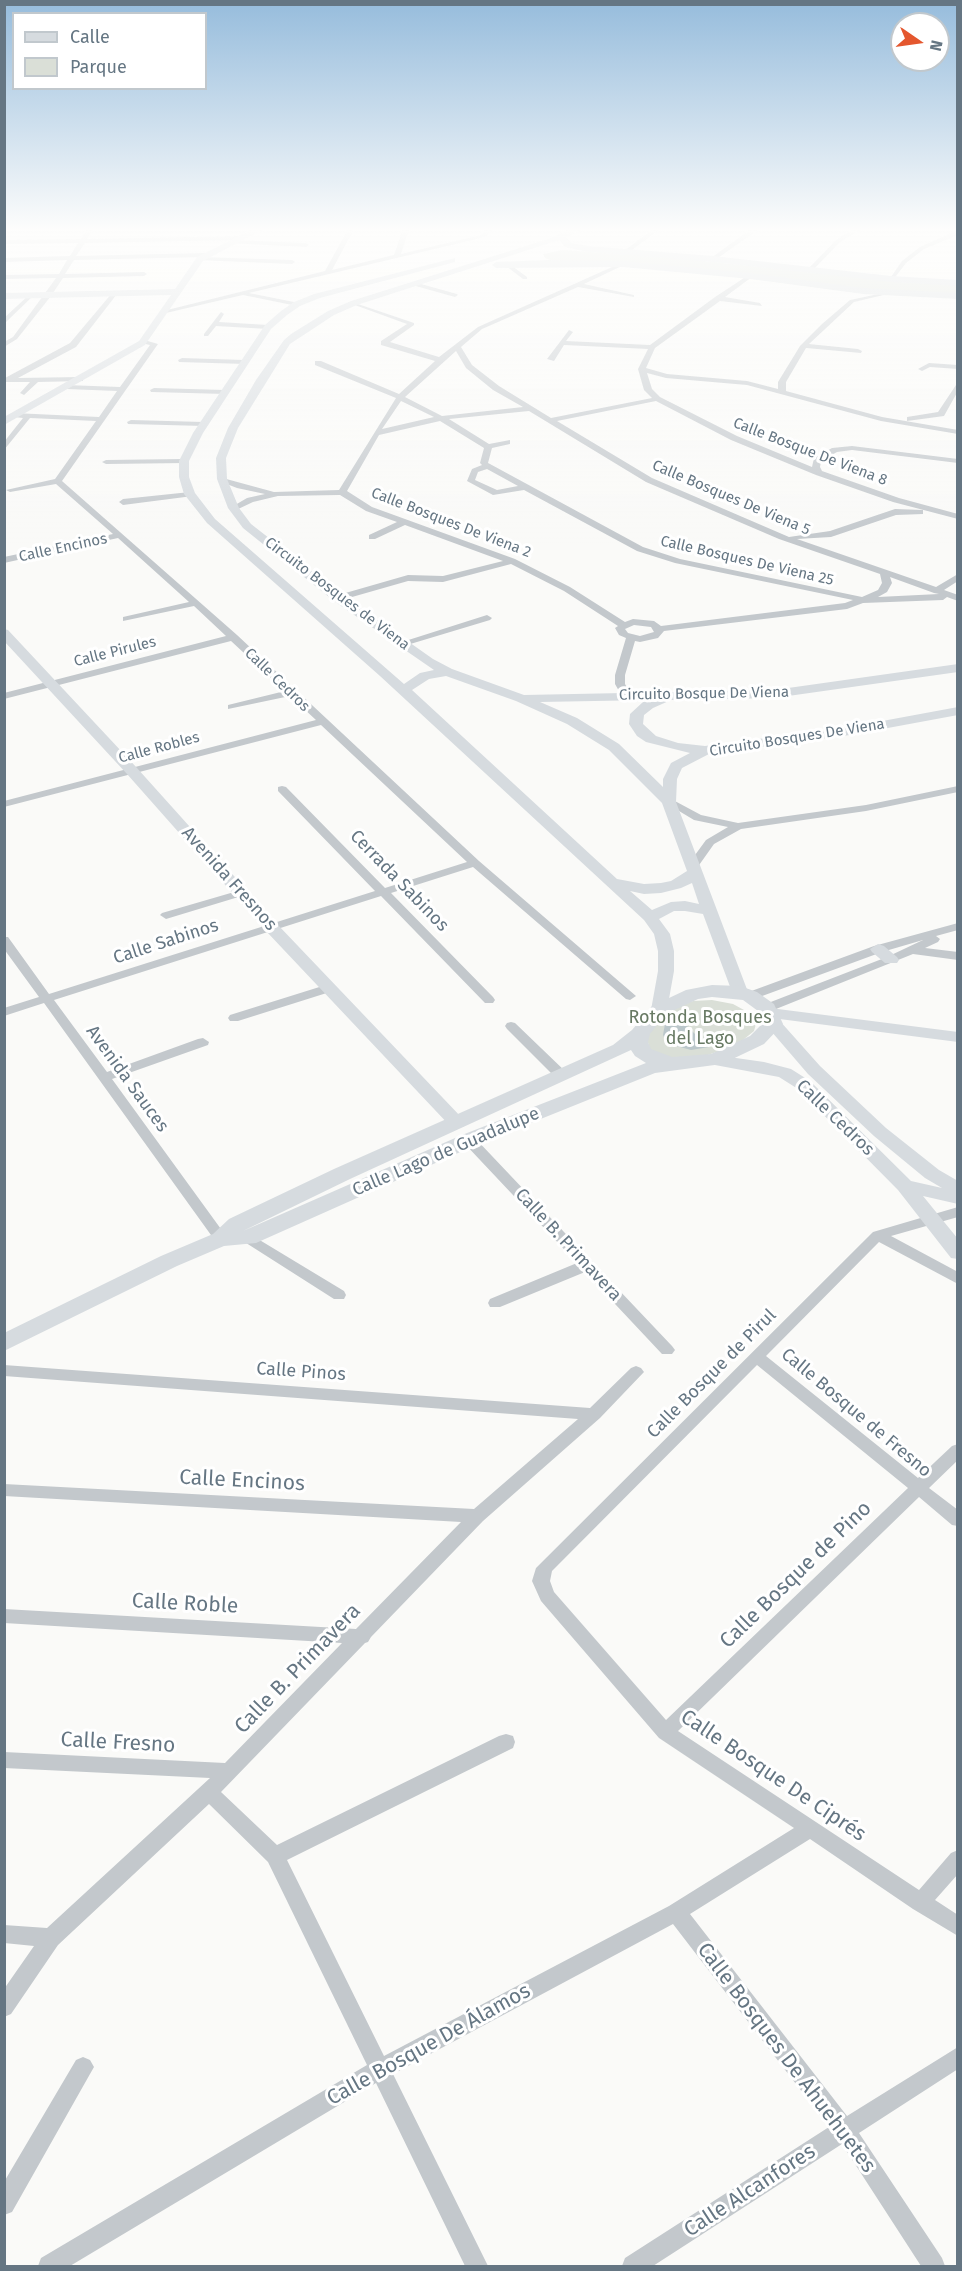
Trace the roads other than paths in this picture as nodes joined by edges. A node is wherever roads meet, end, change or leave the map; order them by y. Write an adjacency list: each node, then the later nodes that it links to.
1 (18, 335): 13 (street)
2 (81, 335): 29 (street)
3 (148, 335): 11 (main road)
4 (263, 335): 21 (main road, Circuito Bosques de Viena)
5 (296, 335): 52 (main road, Circuito Bosques de Viena)
6 (396, 335): 20 (street)
7 (471, 335): 14 (street, Calle Bosques De Viena 2)
8 (567, 335): 12 (street)
9 (668, 335): 16 (street)
10 (814, 335): 15 (street)
11 (144, 341): 28 (main road); 34 (street)
12 (562, 343): 16 (street); 18 (street)
13 (4, 345)
14 (457, 346): 20 (street, Calle Bosques De Viena 2); 42 (street, Calle Bosques De Viena 5)
15 (804, 346): 17 (street); 30 (street)
16 (652, 347): 24 (street)
17 (858, 351)
18 (551, 359)
19 (182, 360): 21 (street)
20 (440, 360): 40 (street, Calle Bosques De Viena 2)
21 (245, 362): 37 (main road, Circuito Bosques de Viena)
22 (318, 363): 40 (street)
23 (957, 367): 25 (street)
24 (642, 369): 26 (street); 36 (street)
25 (922, 369)
26 (682, 378): 33 (street); 36 (street)
27 (38, 379): 28 (street); 29 (street); 39 (street)
28 (80, 379): 32 (main road)
29 (6, 380)
30 (782, 382): 33 (street); 38 (street)
31 (957, 384): 43 (street)
32 (66, 387): 34 (street); 44 (main road)
33 (765, 387): 38 (street)
34 (123, 389): 47 (street)
35 (153, 390): 37 (street)
36 (648, 390): 41 (street, Calle Bosque De Viena 8)
37 (225, 392): 52 (main road, Circuito Bosques de Viena)
38 (782, 392): 48 (street)
39 (24, 393)
40 (400, 397): 46 (street); 54 (street, Calle Bosques De Viena 2)
41 (657, 399): 49 (street); 58 (street, Calle Bosque De Viena 8)
42 (528, 409): 46 (street); 49 (street, Calle Bosques De Viena 5)
43 (941, 414): 48 (street); 53 (street)
44 (16, 415): 45 (street); 50 (main road)
45 (28, 416): 47 (street); 57 (street)
46 (441, 418): 54 (street); 56 (street)
47 (99, 419): 66 (street)
48 (881, 419): 53 (street)
49 (548, 421): 82 (street, Calle Bosques De Viena 5)
50 (4, 422)
51 (131, 422): 52 (street)
52 (215, 429): 60 (main road, Circuito Bosques de Viena); 65 (main road, Circuito Bosques de Viena)
53 (957, 431)
54 (376, 433): 69 (street, Calle Bosques De Viena 2)
55 (507, 442): 56 (street)
56 (488, 447): 63 (street)
57 (4, 448)
58 (785, 459): 59 (street); 64 (street, Calle Bosque De Viena 8)
59 (817, 460): 61 (street); 64 (street)
60 (184, 461): 62 (street); 70 (main road, Circuito Bosques de Viena)
61 (957, 461)
62 (106, 462)
63 (487, 466): 67 (street, Calle Bosques De Viena 25); 67 (street)
64 (819, 473): 72 (street, Calle Bosque De Viena 8)
65 (222, 479): 71 (street); 74 (main road, Circuito Bosques de Viena)
66 (58, 481): 68 (street); 80 (street, Calle Cedros)
67 (525, 487): 91 (street, Calle Bosques De Viena 25)
68 (9, 490)
69 (342, 492): 71 (street); 78 (street, Calle Bosques De Viena 2)
70 (190, 494): 73 (street); 104 (main road, Circuito Bosques de Viena)
71 (278, 494): 74 (street)
72 (896, 500): 75 (street, Calle Bosque De Viena 8); 76 (street)
73 (123, 502)
74 (234, 508): 90 (main road, Circuito Bosques de Viena)
75 (937, 511): 76 (street); 77 (street, Calle Bosque De Viena 8)
76 (895, 512): 79 (street)
77 (957, 517)
78 (405, 522): 81 (street); 85 (street, Calle Bosques De Viena 2)
79 (831, 534): 82 (street); 83 (street)
80 (121, 535): 84 (street, Calle Encinos); 92 (street, Calle Cedros)
81 (372, 537)
82 (782, 537): 83 (street, Calle Bosques De Viena 5)
83 (826, 551): 86 (street, Calle Bosques De Viena 5)
84 (4, 560)
85 (512, 561): 90 (street); 95 (street, Calle Bosques De Viena 2)
86 (885, 573): 88 (street, Calle Bosques De Viena 5); 91 (street)
87 (957, 576): 88 (street)
88 (937, 591): 89 (street, Calle Bosques De Viena 5)
89 (955, 597): 91 (street)
90 (338, 598): 100 (main road, Circuito Bosques de Viena)
91 (864, 600): 96 (street)
92 (196, 603): 94 (street); 98 (street, Calle Cedros)
93 (487, 618): 100 (street)
94 (126, 619)
95 (623, 625): 96 (street); 99 (street)
96 (659, 629): 99 (street)
97 (4, 633): 105 (main road, Avenida Fresnos)
98 (234, 638): 105 (street, Calle Pirules); 107 (street, Calle Cedros)
99 (631, 638): 109 (street)
100 (404, 643): 101 (main road, Circuito Bosques de Viena)
101 (428, 662): 103 (main road, Circuito Bosques de Viena); 104 (main road)
102 (957, 668): 110 (main road, Circuito Bosque De Viena)
103 (447, 672): 106 (main road); 111 (main road, Circuito Bosques de Viena)
104 (385, 673): 106 (main road, Circuito Bosques de Viena)
105 (53, 684): 108 (street, Calle Pirules); 116 (main road, Avenida Fresnos)
106 (403, 690): 124 (main road, Circuito Bosques de Viena)
107 (290, 693): 112 (street); 114 (street, Calle Cedros)
108 (4, 696)
109 (627, 696): 110 (main road, Circuito Bosque De Viena); 111 (main road, Circuito Bosque De Viena)
110 (670, 697): 115 (main road)
111 (522, 698): 119 (main road, Circuito Bosques de Viena)
112 (232, 707)
113 (957, 711): 115 (main road, Circuito Bosques De Viena)
114 (321, 722): 116 (street, Calle Robles); 122 (street, Calle Cedros)
115 (705, 750): 119 (main road, Circuito Bosques De Viena)
116 (132, 771): 120 (street, Calle Robles); 126 (main road, Avenida Fresnos)
117 (282, 789): 125 (street, Cerrada Sabinos)
118 (957, 789): 121 (street)
119 (669, 802): 121 (street); 123 (main road, Circuito Bosques de Viena)
120 (4, 804)
121 (738, 826): 123 (street)
122 (475, 863): 125 (street, Calle Sabinos); 138 (street, Calle Cedros)
123 (694, 869): 124 (main road); 127 (main road, Circuito Bosques de Viena)
124 (614, 882): 129 (main road, Circuito Bosques de Viena)
125 (384, 892): 131 (street, Calle Sabinos); 140 (street, Cerrada Sabinos)
126 (241, 893): 128 (street); 131 (main road, Avenida Fresnos)
127 (710, 911): 129 (main road); 137 (main road, Circuito Bosques de Viena)
128 (166, 915)
129 (650, 917): 141 (main road, Circuito Bosques de Viena)
130 (957, 926): 133 (street); 134 (street)
131 (272, 927): 136 (main road, Avenida Fresnos); 139 (street, Calle Sabinos)
132 (4, 940): 139 (street, Avenida Sauces)
133 (913, 950): 134 (street); 135 (street)
134 (885, 954): 137 (street); 143 (street)
135 (957, 956)
136 (329, 988): 144 (street); 154 (main road, Avenida Fresnos)
137 (745, 994): 141 (main road); 143 (main road)
138 (630, 996)
139 (47, 999): 142 (street, Calle Sabinos); 153 (street, Avenida Sauces)
140 (489, 1000)
141 (660, 1010): 146 (main road, Calle Lago de Guadalupe)
142 (4, 1012)
143 (771, 1016): 147 (main road); 149 (main road); 150 (main road); 155 (main road)
144 (234, 1018)
145 (511, 1026): 152 (street)
146 (640, 1034): 151 (main road); 152 (main road, Calle Lago de Guadalupe)
147 (957, 1037)
148 (203, 1042): 153 (street)
149 (957, 1049)
150 (715, 1060): 151 (main road); 156 (main road, Calle Cedros)
151 (672, 1063): 154 (main road, Calle Lago de Guadalupe)
152 (562, 1076): 154 (main road, Calle Lago de Guadalupe)
153 (105, 1077): 163 (street, Avenida Sauces)
154 (463, 1132): 162 (main road, Calle Lago de Guadalupe); 163 (main road, Calle Lago de Guadalupe); 165 (street, Calle B. Primavera)
155 (932, 1174): 156 (main road); 157 (main road)
156 (905, 1186): 158 (main road); 160 (main road, Calle Cedros)
157 (957, 1190)
158 (957, 1198)
159 (957, 1212): 160 (street, Calle Bosque de Pirul)
160 (930, 1220): 161 (street, Calle Bosque de Pirul); 164 (main road, Calle Cedros)
161 (878, 1235): 166 (street); 171 (street, Calle Bosque de Pirul)
162 (248, 1238): 163 (main road, Calle Lago de Guadalupe); 167 (street)
163 (221, 1239): 169 (main road, Calle Lago de Guadalupe)
164 (957, 1253)
165 (587, 1265): 168 (street); 170 (street, Calle B. Primavera)
166 (957, 1279)
167 (339, 1295)
168 (495, 1304)
169 (4, 1343)
170 (667, 1350)
171 (758, 1357): 176 (street, Calle Bosque de Fresno); 180 (street, Calle Bosque de Pirul)
172 (4, 1370): 174 (street, Calle Pinos)
173 (636, 1372): 174 (street, Calle B. Primavera)
174 (594, 1414): 178 (street, Calle B. Primavera)
175 (957, 1450): 176 (street, Calle Bosque de Pino)
176 (917, 1489): 179 (street, Calle Bosque de Fresno); 183 (street, Calle Bosque de Pino)
177 (4, 1490): 178 (street, Calle Encinos)
178 (477, 1516): 182 (street, Calle B. Primavera)
179 (957, 1520)
180 (541, 1581): 183 (street, Calle Bosque De Ciprés)
181 (4, 1616): 182 (street, Calle Roble)
182 (362, 1637): 186 (street, Calle B. Primavera)
183 (665, 1732): 188 (street, Calle Bosque De Ciprés)
184 (506, 1742): 189 (street)
185 (4, 1760): 186 (street, Calle Fresno)
186 (230, 1771): 187 (street, Calle B. Primavera)
187 (210, 1792): 189 (street); 195 (street, Calle B. Primavera)
188 (811, 1828): 191 (street, Calle Bosque De Ciprés); 192 (street, Calle Bosque De Álamos)
189 (275, 1856): 199 (street)
190 (957, 1859): 191 (street)
191 (920, 1903): 193 (street, Calle Bosque De Ciprés)
192 (676, 1912): 199 (street, Calle Bosque De Álamos); 200 (street, Calle Bosques De Ahuehuetes)
193 (957, 1927)
194 (4, 1934): 195 (street)
195 (51, 1938): 196 (street, Calle B. Primavera)
196 (4, 2007)
197 (957, 2057): 200 (street, Calle Alcanfores)
198 (83, 2067): 201 (street)
199 (380, 2070): 202 (street, Calle Bosque De Álamos); 203 (street)
200 (845, 2130): 204 (street, Calle Alcanfores); 205 (street, Calle Bosques De Ahuehuetes)
201 (4, 2204)
202 (49, 2266)
203 (477, 2266)
204 (633, 2266)
205 (934, 2266)

